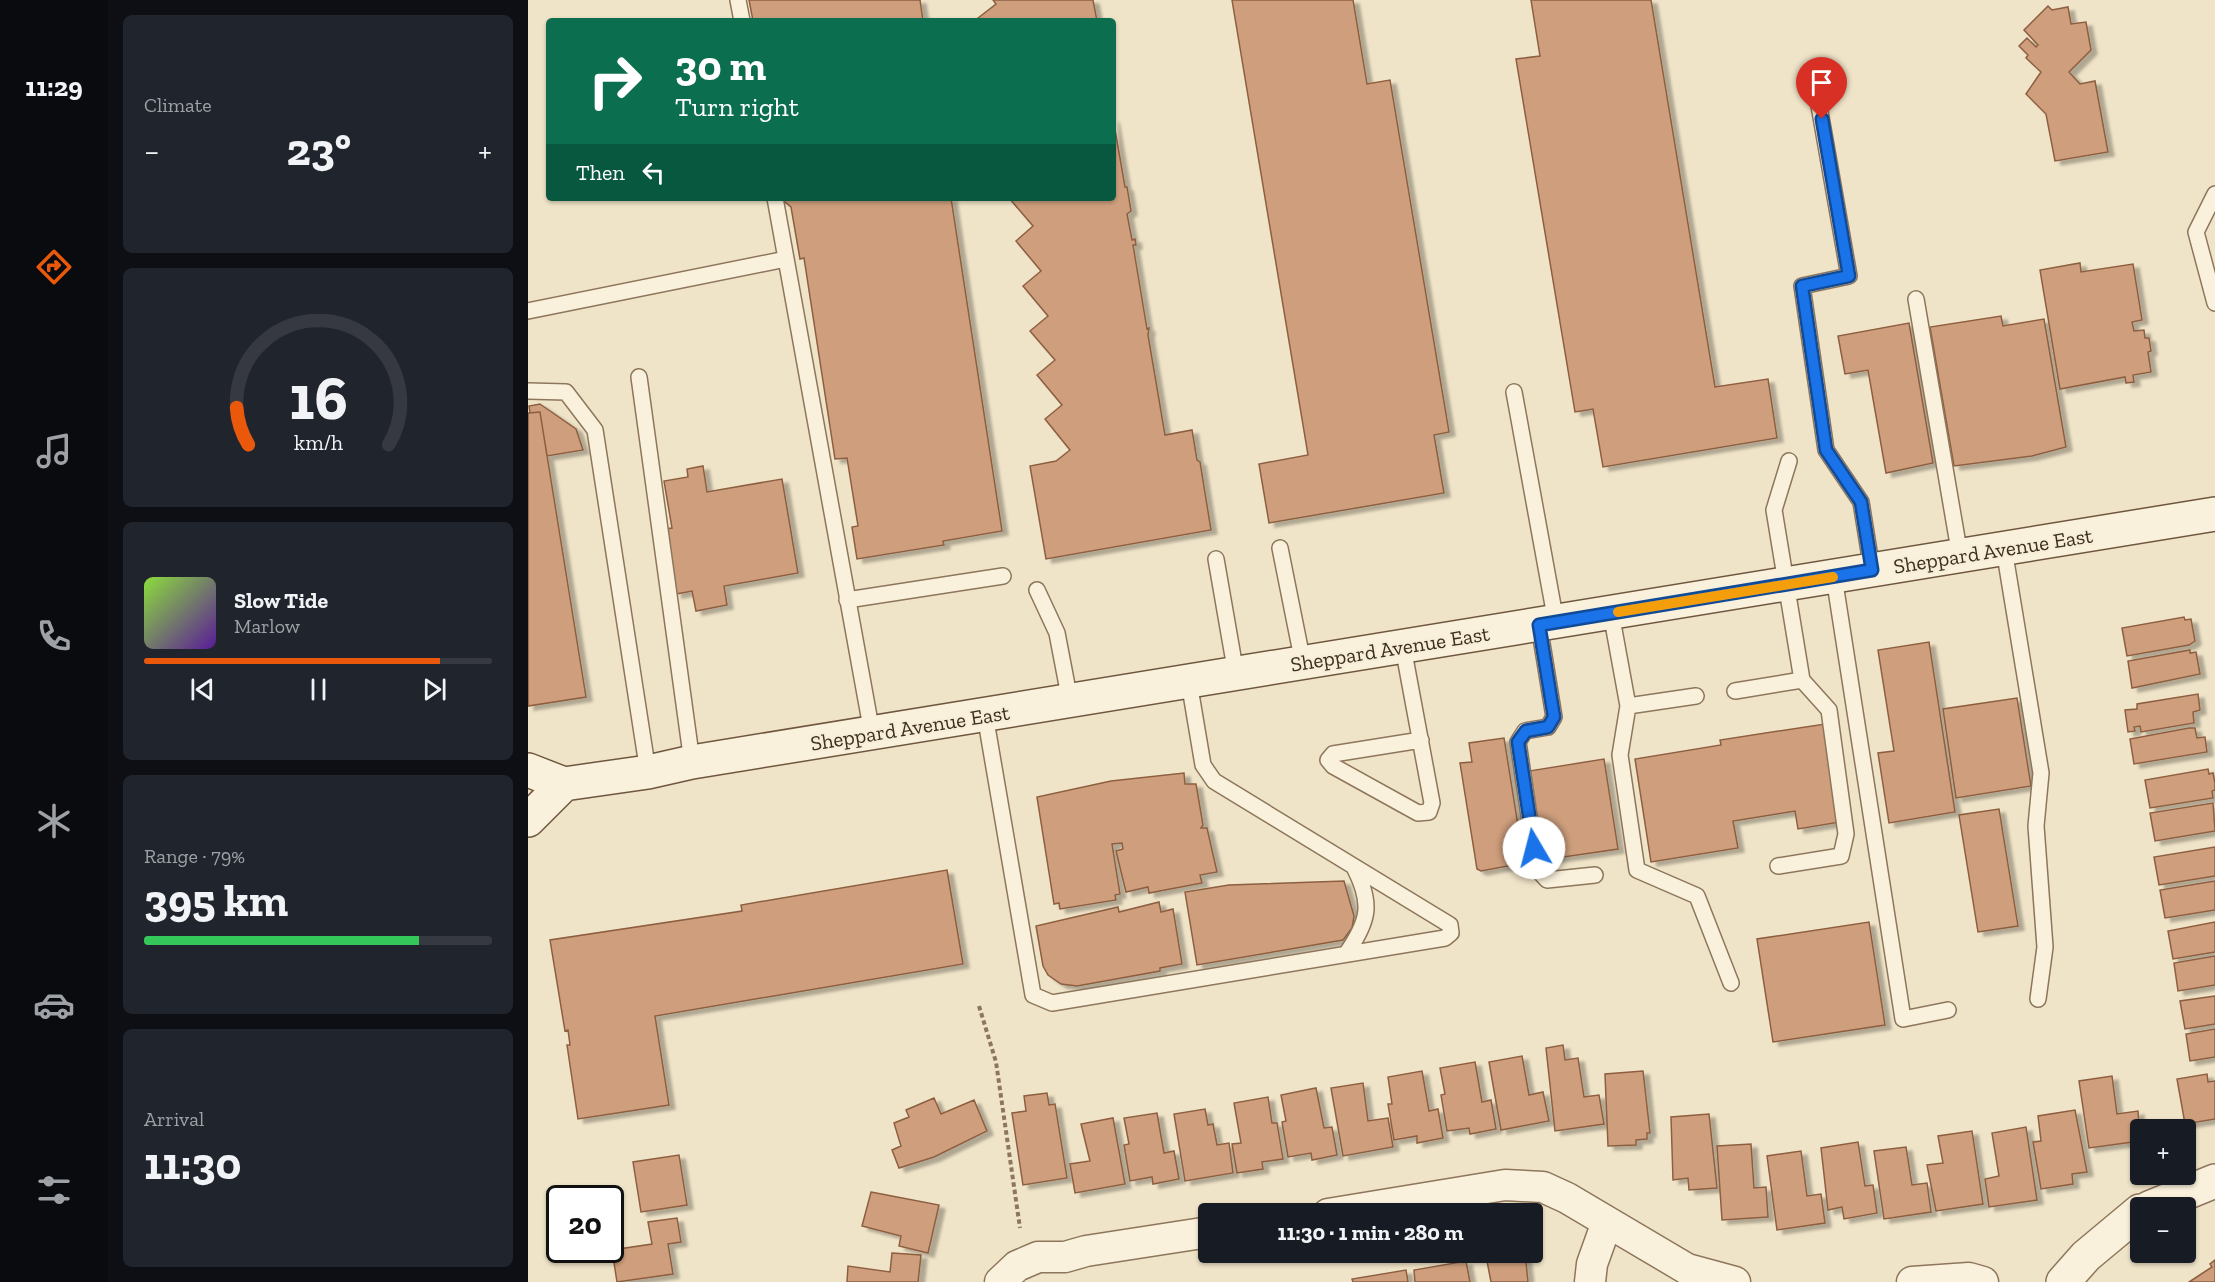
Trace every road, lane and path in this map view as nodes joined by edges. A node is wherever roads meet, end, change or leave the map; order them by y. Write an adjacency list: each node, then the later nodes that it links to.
1 (738, 0): 2 (lane)
2 (741, 18)
3 (1815, 83): 19 (lane)
4 (2215, 194): 8 (lane)
5 (776, 201): 6 (lane)
6 (786, 259): 9 (lane); 24 (lane)
7 (1916, 299): 17 (lane)
8 (2215, 303)
9 (528, 311)
10 (639, 377): 39 (lane)
11 (528, 391): 41 (lane)
12 (1514, 392): 26 (lane)
13 (1789, 461): 22 (lane)
14 (2215, 514): 16 (main road, Sheppard Avenue East)
15 (1280, 548): 28 (lane)
16 (2004, 549): 17 (main road, Sheppard Avenue East); 49 (lane)
17 (1960, 556): 19 (main road, Sheppard Avenue East)
18 (1216, 559): 29 (lane)
19 (1872, 570): 21 (main road, Sheppard Avenue East)
20 (1003, 576): 24 (lane)
21 (1834, 577): 22 (main road, Sheppard Avenue East); 51 (lane)
22 (1789, 584): 25 (main road, Sheppard Avenue East); 30 (lane)
23 (1037, 590): 34 (lane)
24 (847, 600): 37 (lane)
25 (1611, 613): 26 (main road, Sheppard Avenue East); 35 (lane)
26 (1548, 623): 27 (main road, Sheppard Avenue East); 46 (lane)
27 (1403, 647): 28 (main road, Sheppard Avenue East); 38 (lane)
28 (1303, 663): 29 (main road, Sheppard Avenue East)
29 (1236, 674): 31 (main road, Sheppard Avenue East)
30 (1802, 681): 32 (lane); 45 (lane)
31 (1189, 682): 34 (main road, Sheppard Avenue East); 44 (lane)
32 (1735, 691)
33 (1696, 696): 35 (lane)
34 (1070, 701): 36 (main road, Sheppard Avenue East)
35 (1628, 706): 48 (lane)
36 (985, 716): 37 (main road, Sheppard Avenue East); 47 (lane)
37 (872, 733): 39 (main road, Sheppard Avenue East)
38 (1421, 740): 38 (lane)
39 (692, 762): 41 (main road, Sheppard Avenue East)
40 (528, 770): 42 (main road, Sheppard Avenue East)
41 (648, 772): 42 (main road, Sheppard Avenue East)
42 (564, 784): 43 (main road)
43 (528, 820)
44 (1354, 866): 47 (lane); 47 (lane)
45 (1778, 866)
46 (1595, 875)
47 (1346, 954)
48 (1731, 983)
49 (2038, 999)
50 (980, 1006): 57 (path)
51 (1948, 1010)
52 (2215, 1181): 53 (main road)
53 (2176, 1197)
54 (1395, 1203): 56 (street)
55 (2130, 1219): 64 (main road)
56 (1607, 1222): 60 (street); 61 (street)
57 (1020, 1228)
58 (1198, 1234): 59 (street)
59 (1000, 1282)
60 (1590, 1282)
61 (1735, 1282)
62 (1912, 1282): 63 (street)
63 (1983, 1282)
64 (2063, 1282)

